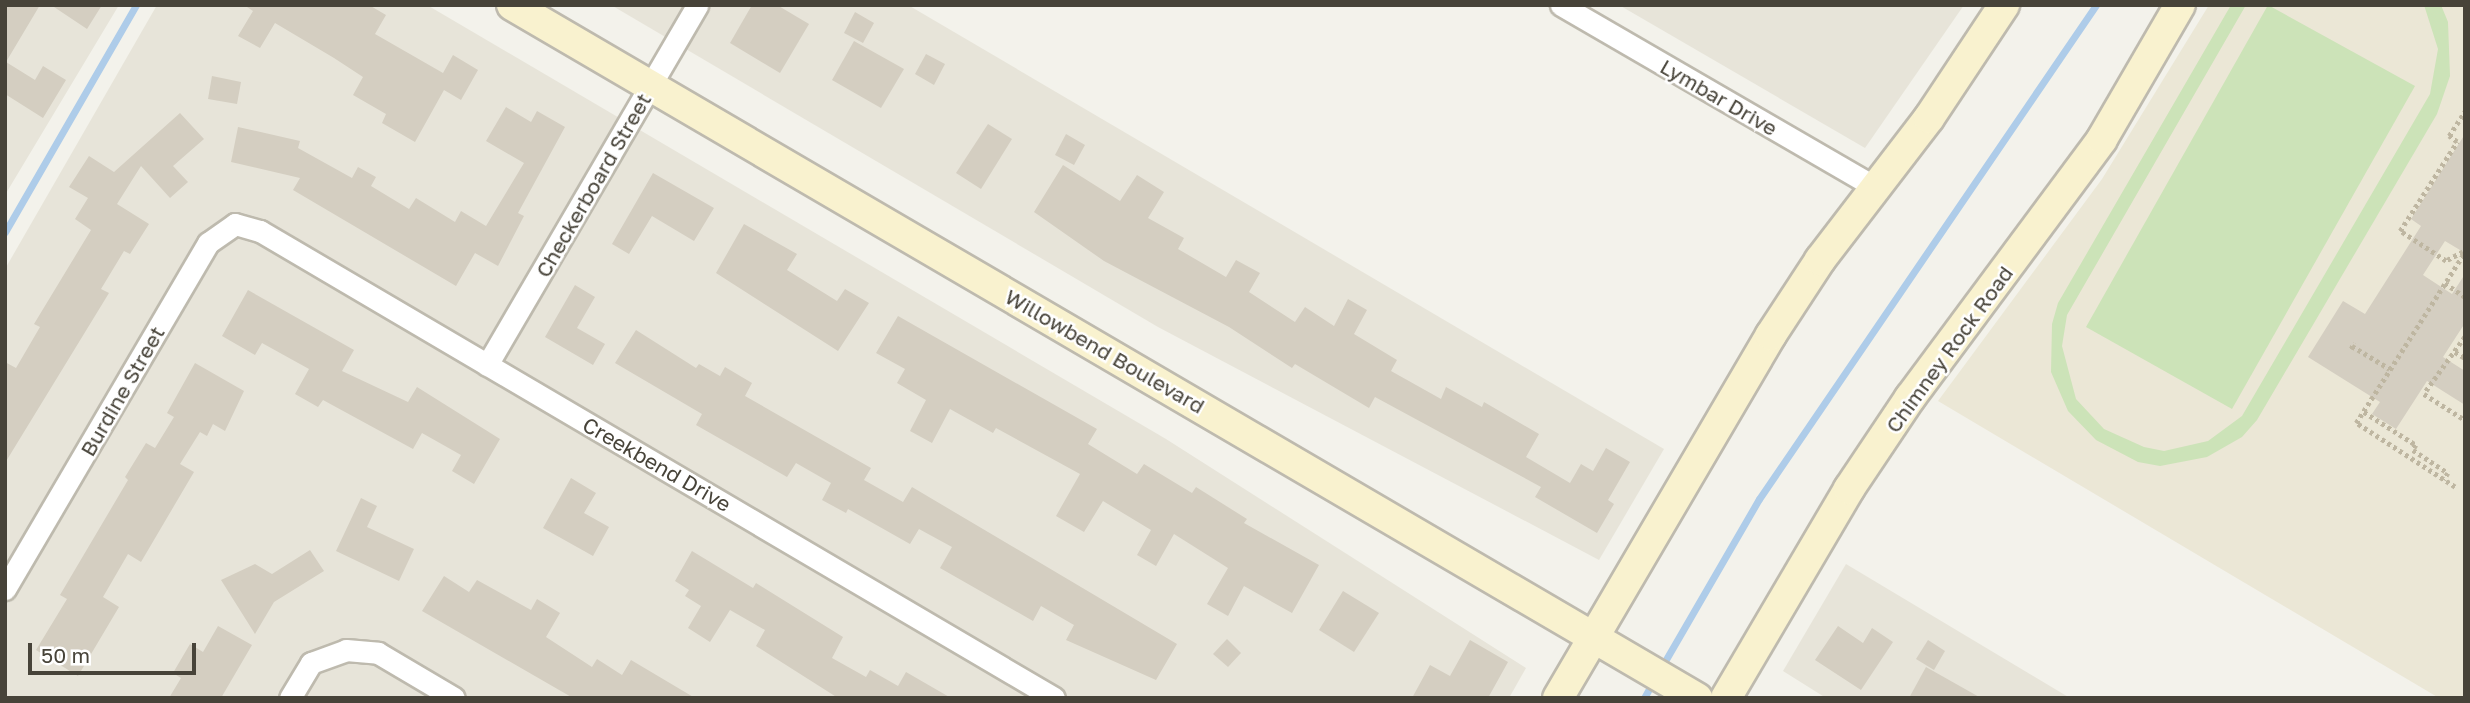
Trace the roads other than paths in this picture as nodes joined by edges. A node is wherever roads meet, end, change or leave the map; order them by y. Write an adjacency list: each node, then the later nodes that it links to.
1 (512, 5): 6 (main road, Willowbend Boulevard)
2 (697, 5): 6 (street, Checkerboard Street)
3 (1561, 5): 7 (street, Lymbar Drive)
4 (2004, 5): 7 (main road)
5 (2180, 5): 17 (main road, Chimney Rock Road)
6 (650, 86): 9 (street, Checkerboard Street); 11 (main road, Willowbend Boulevard)
7 (1877, 188): 11 (main road)
8 (260, 231): 9 (street, Creekbend Drive); 10 (street, Burdine Street)
9 (487, 365): 15 (street, Creekbend Drive)
10 (5, 589)
11 (1595, 635): 12 (main road, Willowbend Boulevard); 16 (main road)
12 (1693, 695)
13 (290, 698): 14 (street)
14 (454, 698)
15 (1055, 698)
16 (1558, 698)
17 (1726, 698)

